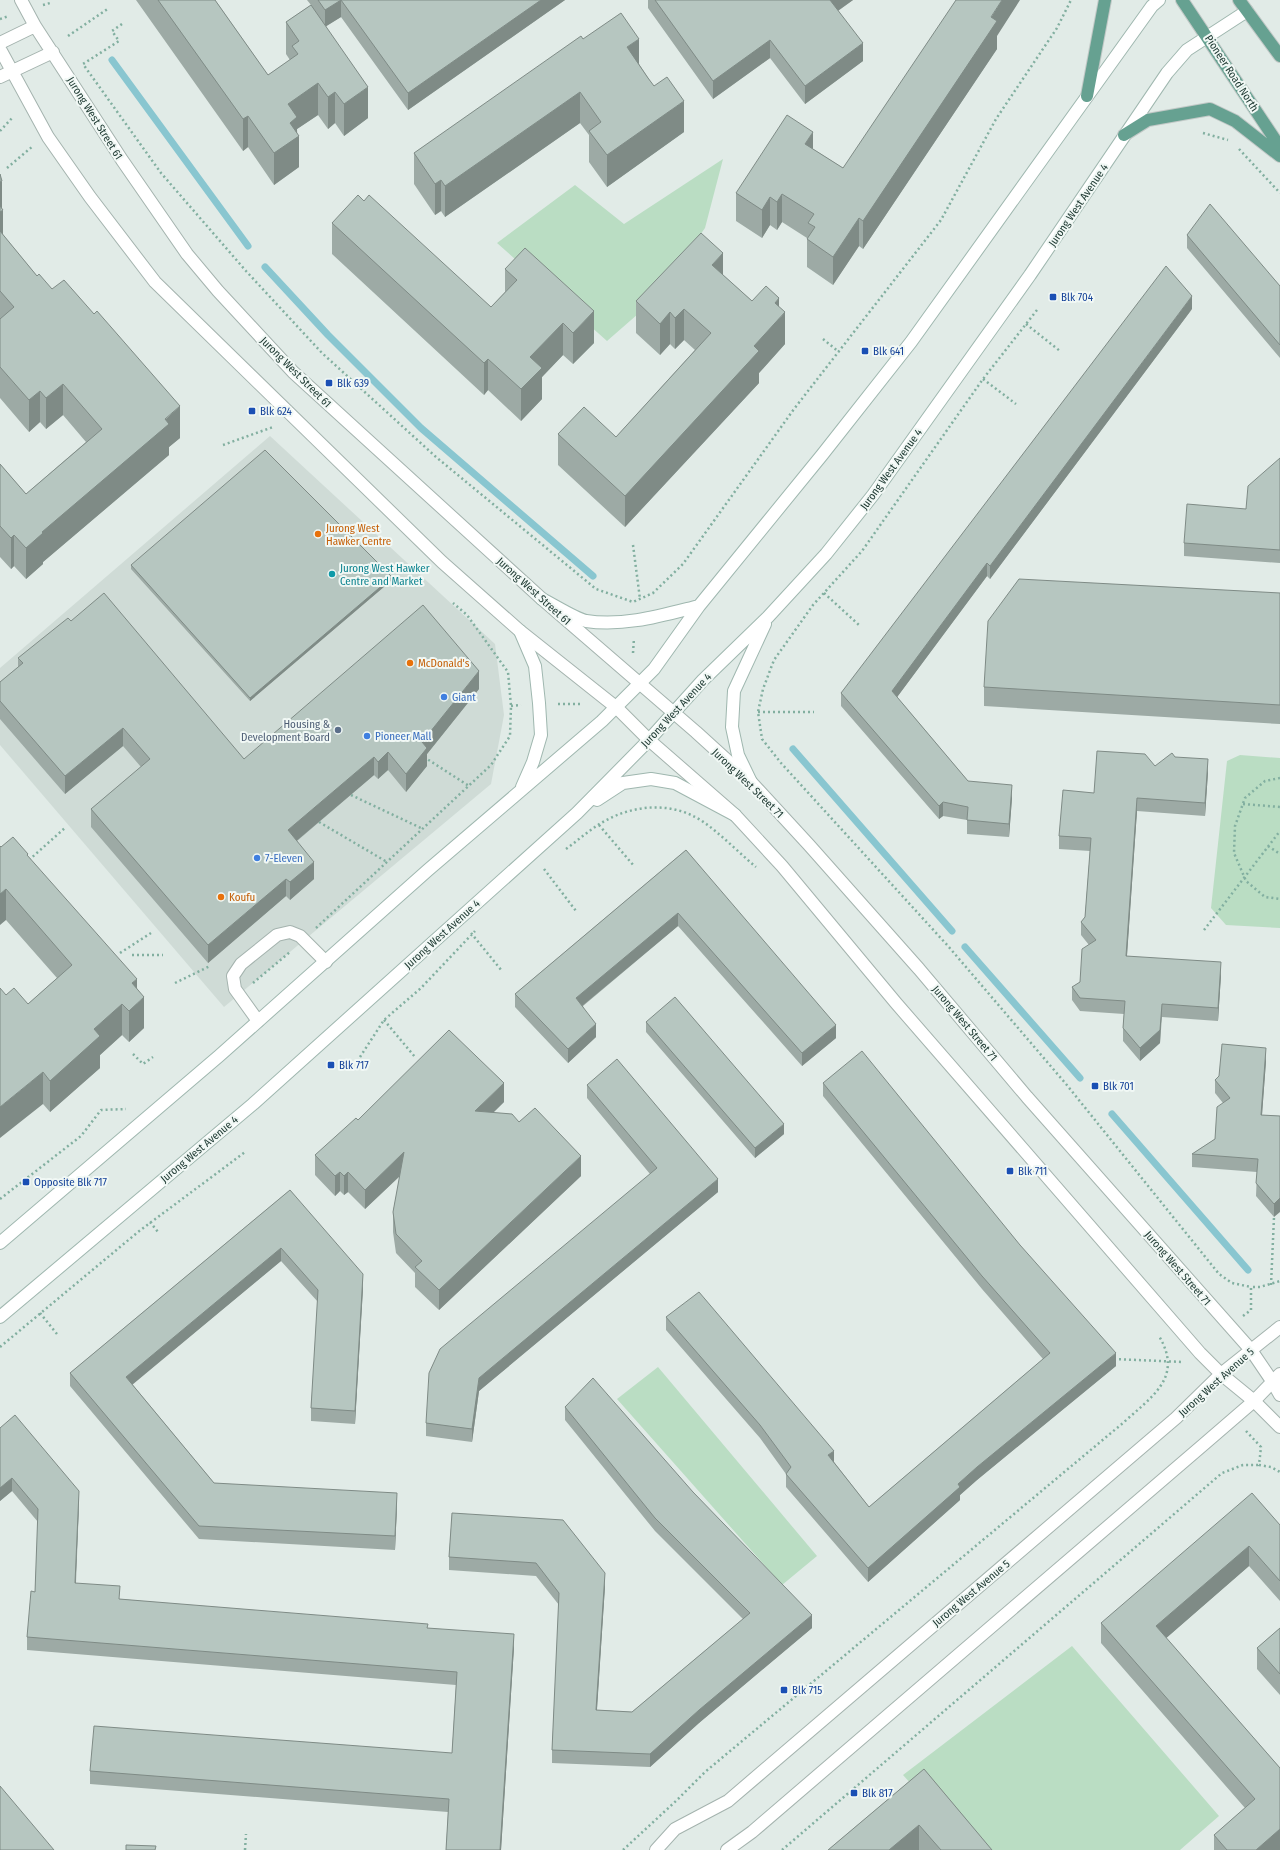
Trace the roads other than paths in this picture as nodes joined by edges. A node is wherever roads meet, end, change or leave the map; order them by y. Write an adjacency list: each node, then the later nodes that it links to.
1 (21, 0): 7 (street, Jurong West Street 61)
2 (1105, 0): 15 (main road)
3 (1159, 0): 15 (street)
4 (1182, 0): 8 (main road, Pioneer Road North)
5 (1239, 0): 6 (main road)
6 (1247, 11): 8 (street, Jurong West Avenue 4); 12 (main road)
7 (35, 26): 9 (street); 11 (street, Jurong West Street 61)
8 (1208, 36): 16 (street, Jurong West Avenue 4); 17 (main road, Pioneer Road North)
9 (0, 43)
10 (0, 49): 13 (street)
11 (53, 52): 13 (street); 19 (street, Jurong West Street 61)
12 (1280, 56)
13 (13, 72): 14 (street); 22 (street)
14 (0, 77)
15 (1087, 96): 20 (street)
16 (1124, 135): 18 (main road); 21 (street, Jurong West Avenue 4)
17 (1280, 147)
18 (1280, 156)
19 (542, 599): 20 (street); 23 (street, Jurong West Street 61)
20 (699, 606): 23 (street)
21 (768, 617): 25 (street, Jurong West Avenue 4); 27 (street)
22 (520, 631): 24 (street); 28 (street)
23 (639, 683): 24 (street); 25 (street, Jurong West Street 71)
24 (617, 708): 26 (street); 28 (street)
25 (673, 713): 26 (street, Jurong West Avenue 4); 27 (street, Jurong West Street 71)
26 (648, 740): 29 (street, Jurong West Avenue 4); 30 (street)
27 (751, 782): 36 (street, Jurong West Street 71)
28 (521, 790): 31 (street)
29 (578, 813): 30 (street); 34 (street, Jurong West Avenue 4)
30 (735, 815): 37 (street)
31 (326, 962): 32 (street); 32 (street)
32 (258, 1021): 33 (street)
33 (0, 1243)
34 (0, 1317)
35 (1280, 1327): 36 (street, Jurong West Avenue 5)
36 (1251, 1350): 37 (street, Jurong West Avenue 5); 38 (street, Jurong West Street 71)
37 (1221, 1374): 40 (street); 42 (street, Jurong West Avenue 5)
38 (1276, 1378): 39 (street, Jurong West Street 71); 40 (street)
39 (1280, 1395)
40 (1254, 1401): 41 (street); 43 (street)
41 (1280, 1427)
42 (656, 1850)
43 (727, 1850)

